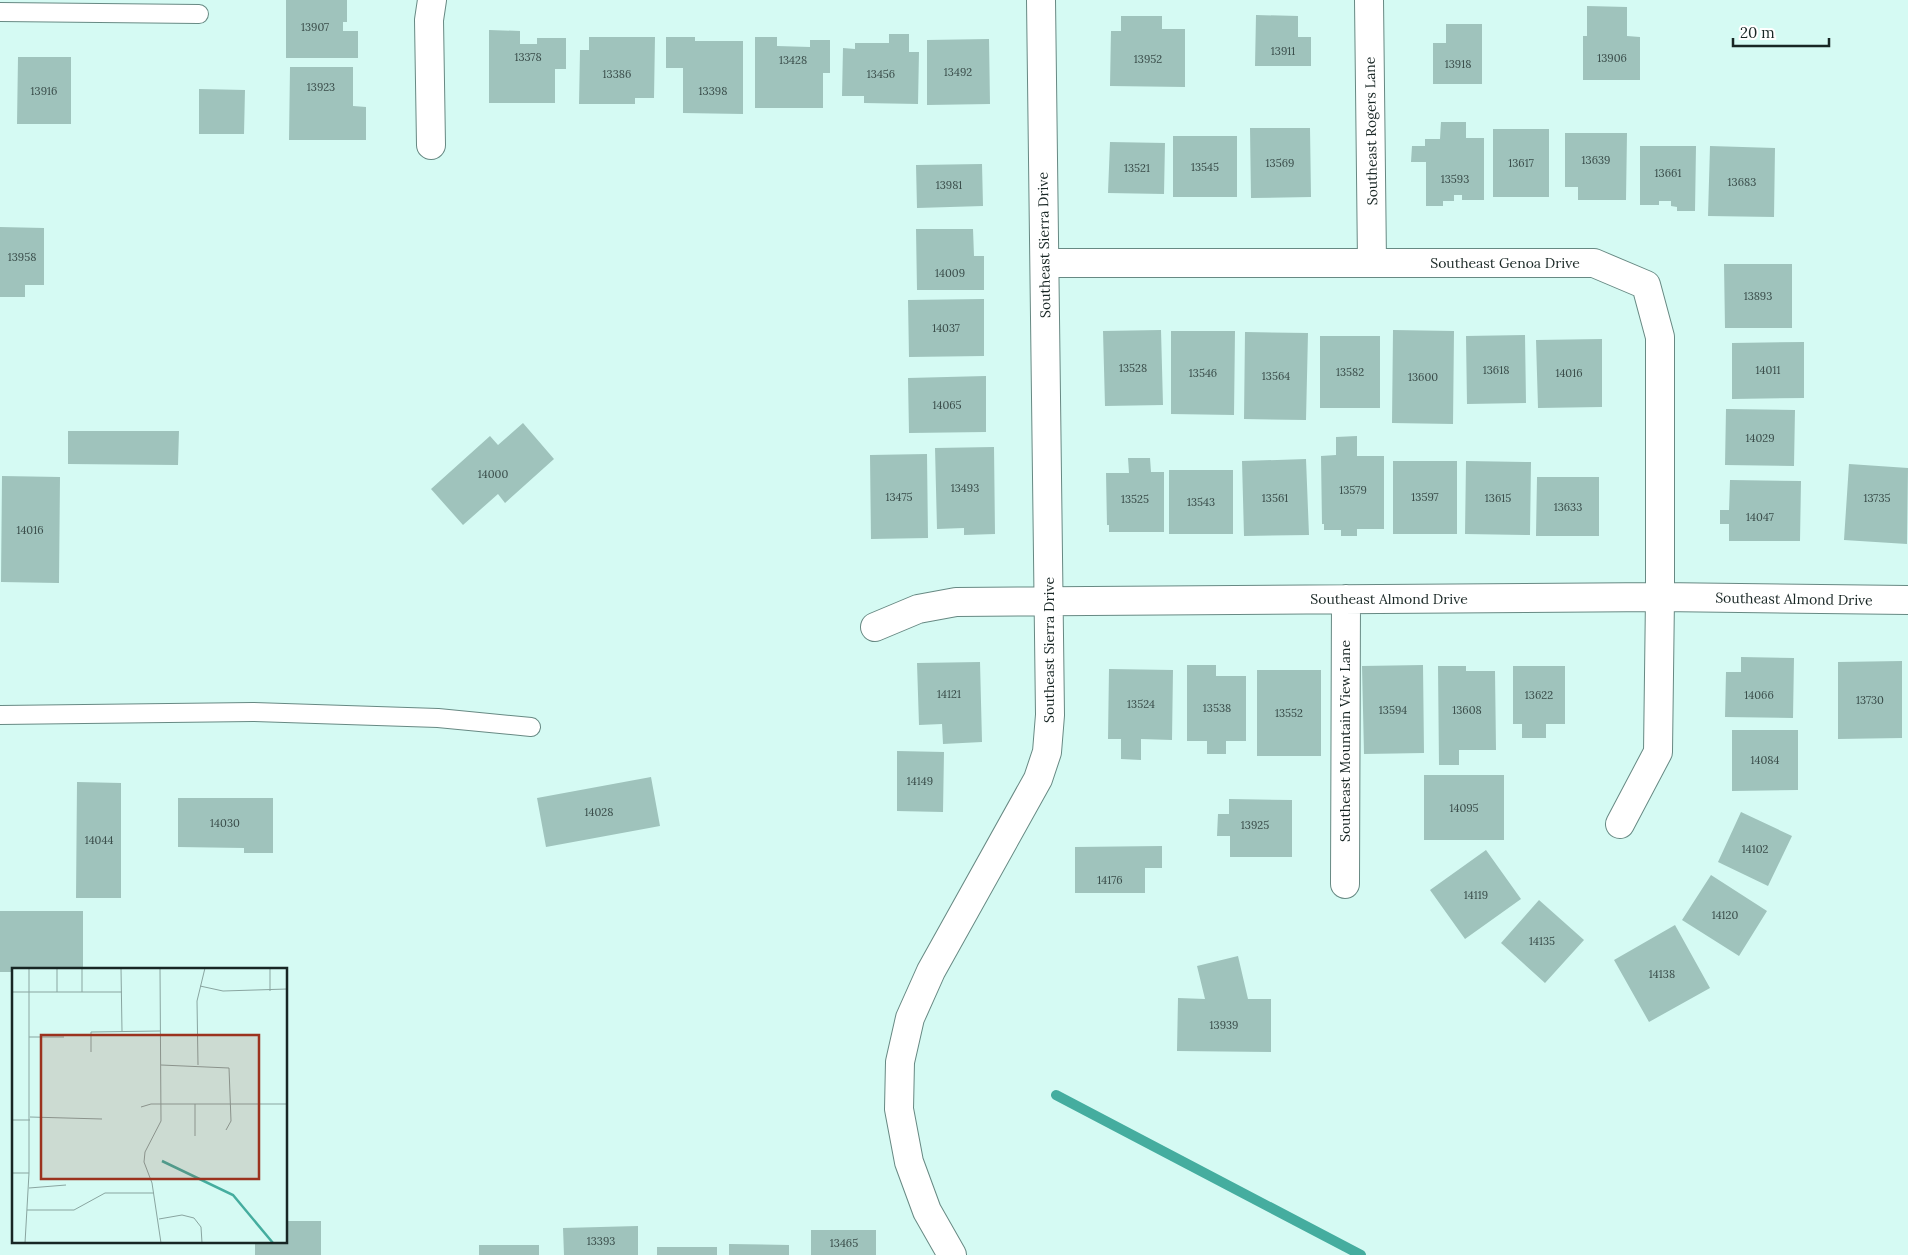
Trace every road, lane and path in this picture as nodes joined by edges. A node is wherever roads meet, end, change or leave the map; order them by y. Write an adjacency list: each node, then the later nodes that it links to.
1 (432, 0): 6 (street)
2 (1041, 0): 8 (street, Southeast Sierra Drive)
3 (1369, 0): 7 (street, Southeast Rogers Lane)
4 (0, 12): 5 (lane)
5 (199, 14)
6 (431, 145)
7 (1372, 262): 8 (street, Southeast Genoa Drive); 9 (street, Southeast Genoa Drive)
8 (1045, 263): 12 (street, Southeast Sierra Drive)
9 (1660, 597): 10 (street, Southeast Almond Drive); 11 (street, Southeast Almond Drive); 16 (street)
10 (1346, 599): 12 (street, Southeast Almond Drive); 17 (street, Southeast Mountain View Lane)
11 (1908, 600)
12 (1049, 602): 13 (street, Southeast Almond Drive); 18 (street, Southeast Sierra Drive)
13 (875, 627)
14 (0, 715): 15 (lane)
15 (531, 728)
16 (1620, 824)
17 (1345, 884)
18 (952, 1255)

